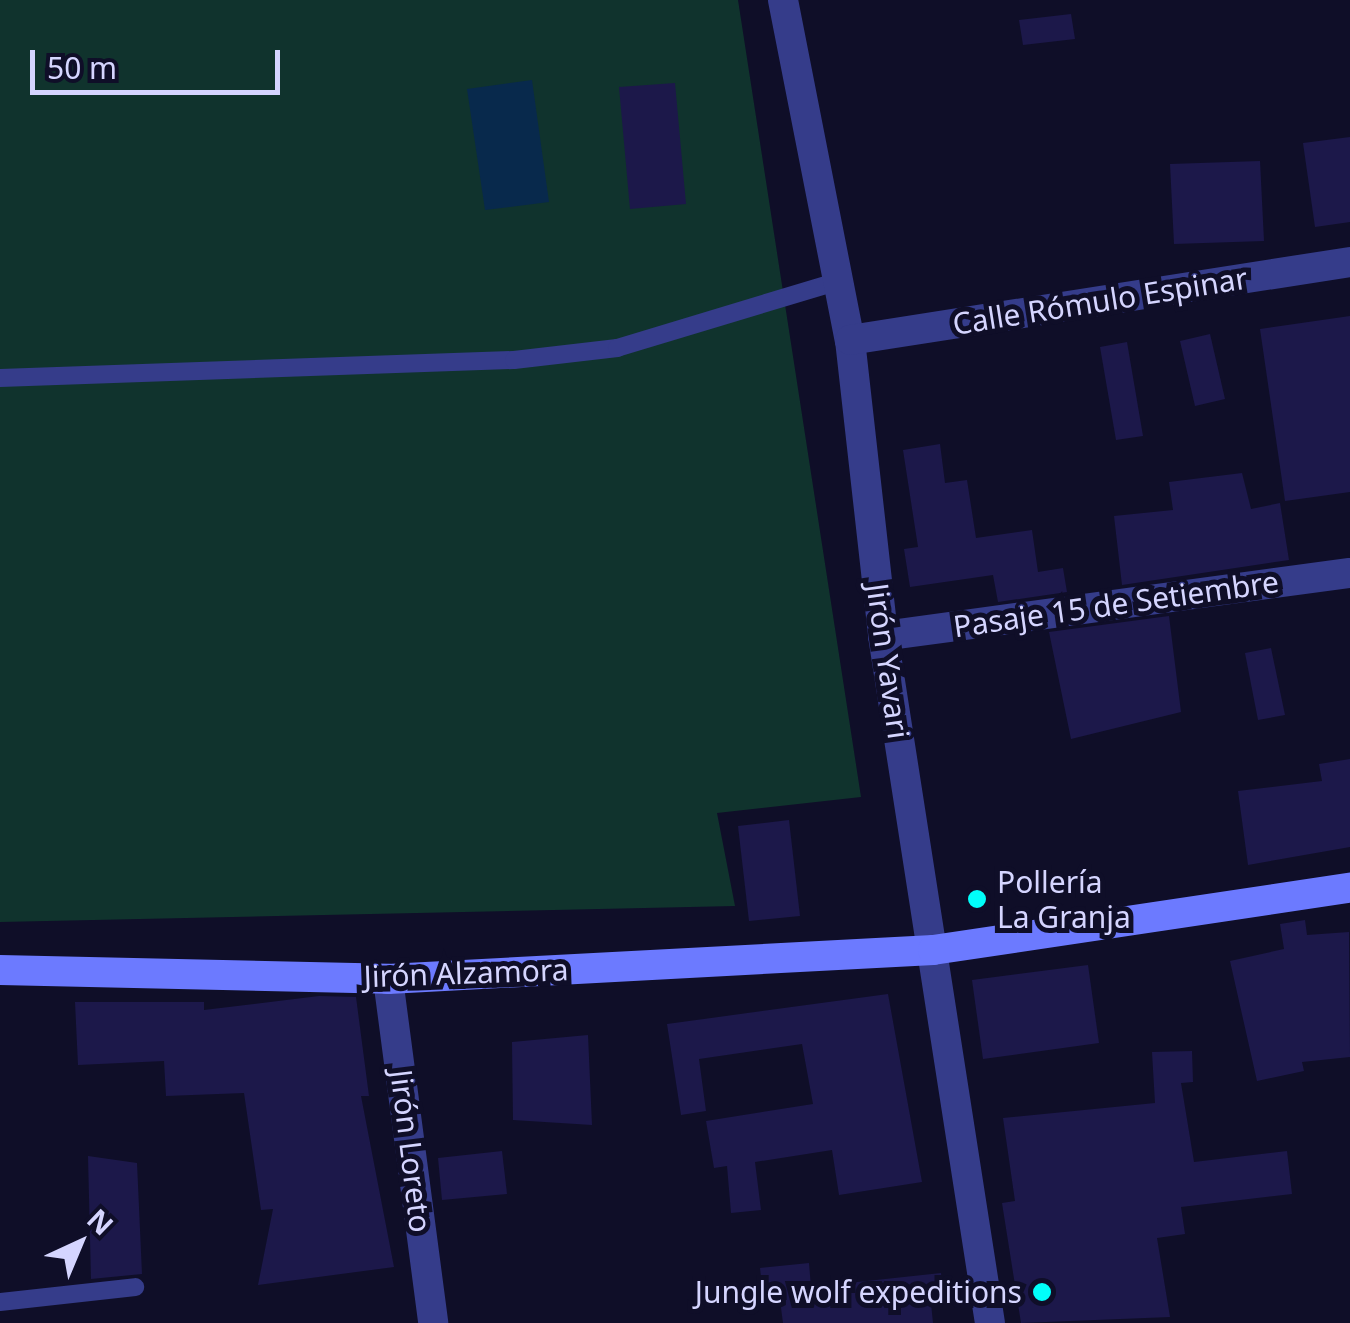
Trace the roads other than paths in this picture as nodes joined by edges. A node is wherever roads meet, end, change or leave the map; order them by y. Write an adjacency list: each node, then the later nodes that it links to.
1 (783, 0): 3 (street, Jirón Yavari)
2 (1350, 262): 4 (street, Calle Rómulo Espinar)
3 (836, 282): 4 (street, Jirón Yavari); 5 (lane)
4 (850, 340): 7 (street, Jirón Yavari)
5 (0, 378)
6 (1350, 573): 7 (street, Pasaje 15 de Setiembre)
7 (883, 636): 9 (street, Jirón Yavari)
8 (1350, 888): 9 (street, Jirón Alzamora)
9 (932, 950): 11 (street, Jirón Alzamora); 15 (street, Jirón Yavari)
10 (0, 970): 11 (street, Jirón Alzamora)
11 (388, 979): 14 (street, Jirón Loreto)
12 (136, 1287): 13 (lane)
13 (0, 1302)
14 (433, 1323)
15 (990, 1323)

